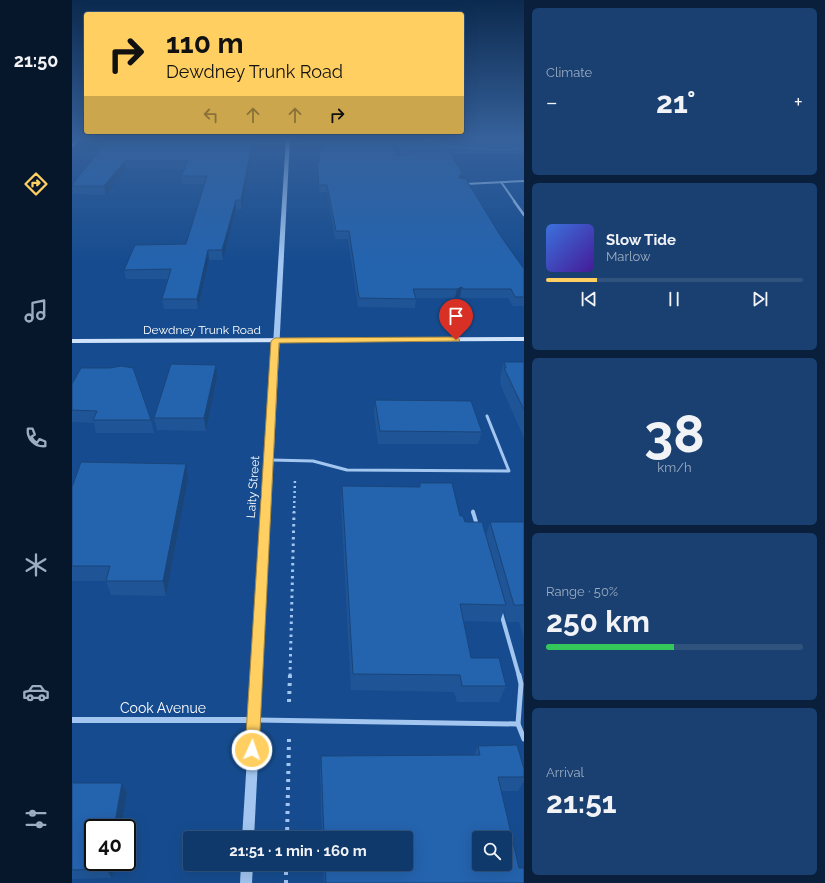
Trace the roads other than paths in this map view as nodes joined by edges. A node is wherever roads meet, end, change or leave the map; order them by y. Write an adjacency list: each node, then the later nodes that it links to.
1 (285, 179): 8 (street, Laity Street)
2 (524, 181): 3 (street)
3 (501, 182): 4 (street); 5 (street)
4 (460, 184)
5 (524, 215)
6 (524, 339): 8 (main road, Dewdney Trunk Road)
7 (72, 341): 8 (main road, Dewdney Trunk Road)
8 (275, 341): 10 (street, Laity Street)
9 (487, 416): 10 (lane)
10 (269, 460): 16 (street, Laity Street)
11 (473, 511): 12 (lane)
12 (480, 534)
13 (500, 609): 14 (lane)
14 (522, 684): 17 (lane)
15 (72, 720): 16 (street, Cook Avenue)
16 (254, 720): 17 (lane); 19 (street, Laity Street)
17 (518, 724): 18 (lane)
18 (524, 739)
19 (248, 831)
20 (247, 871): 21 (street)
21 (246, 883)

